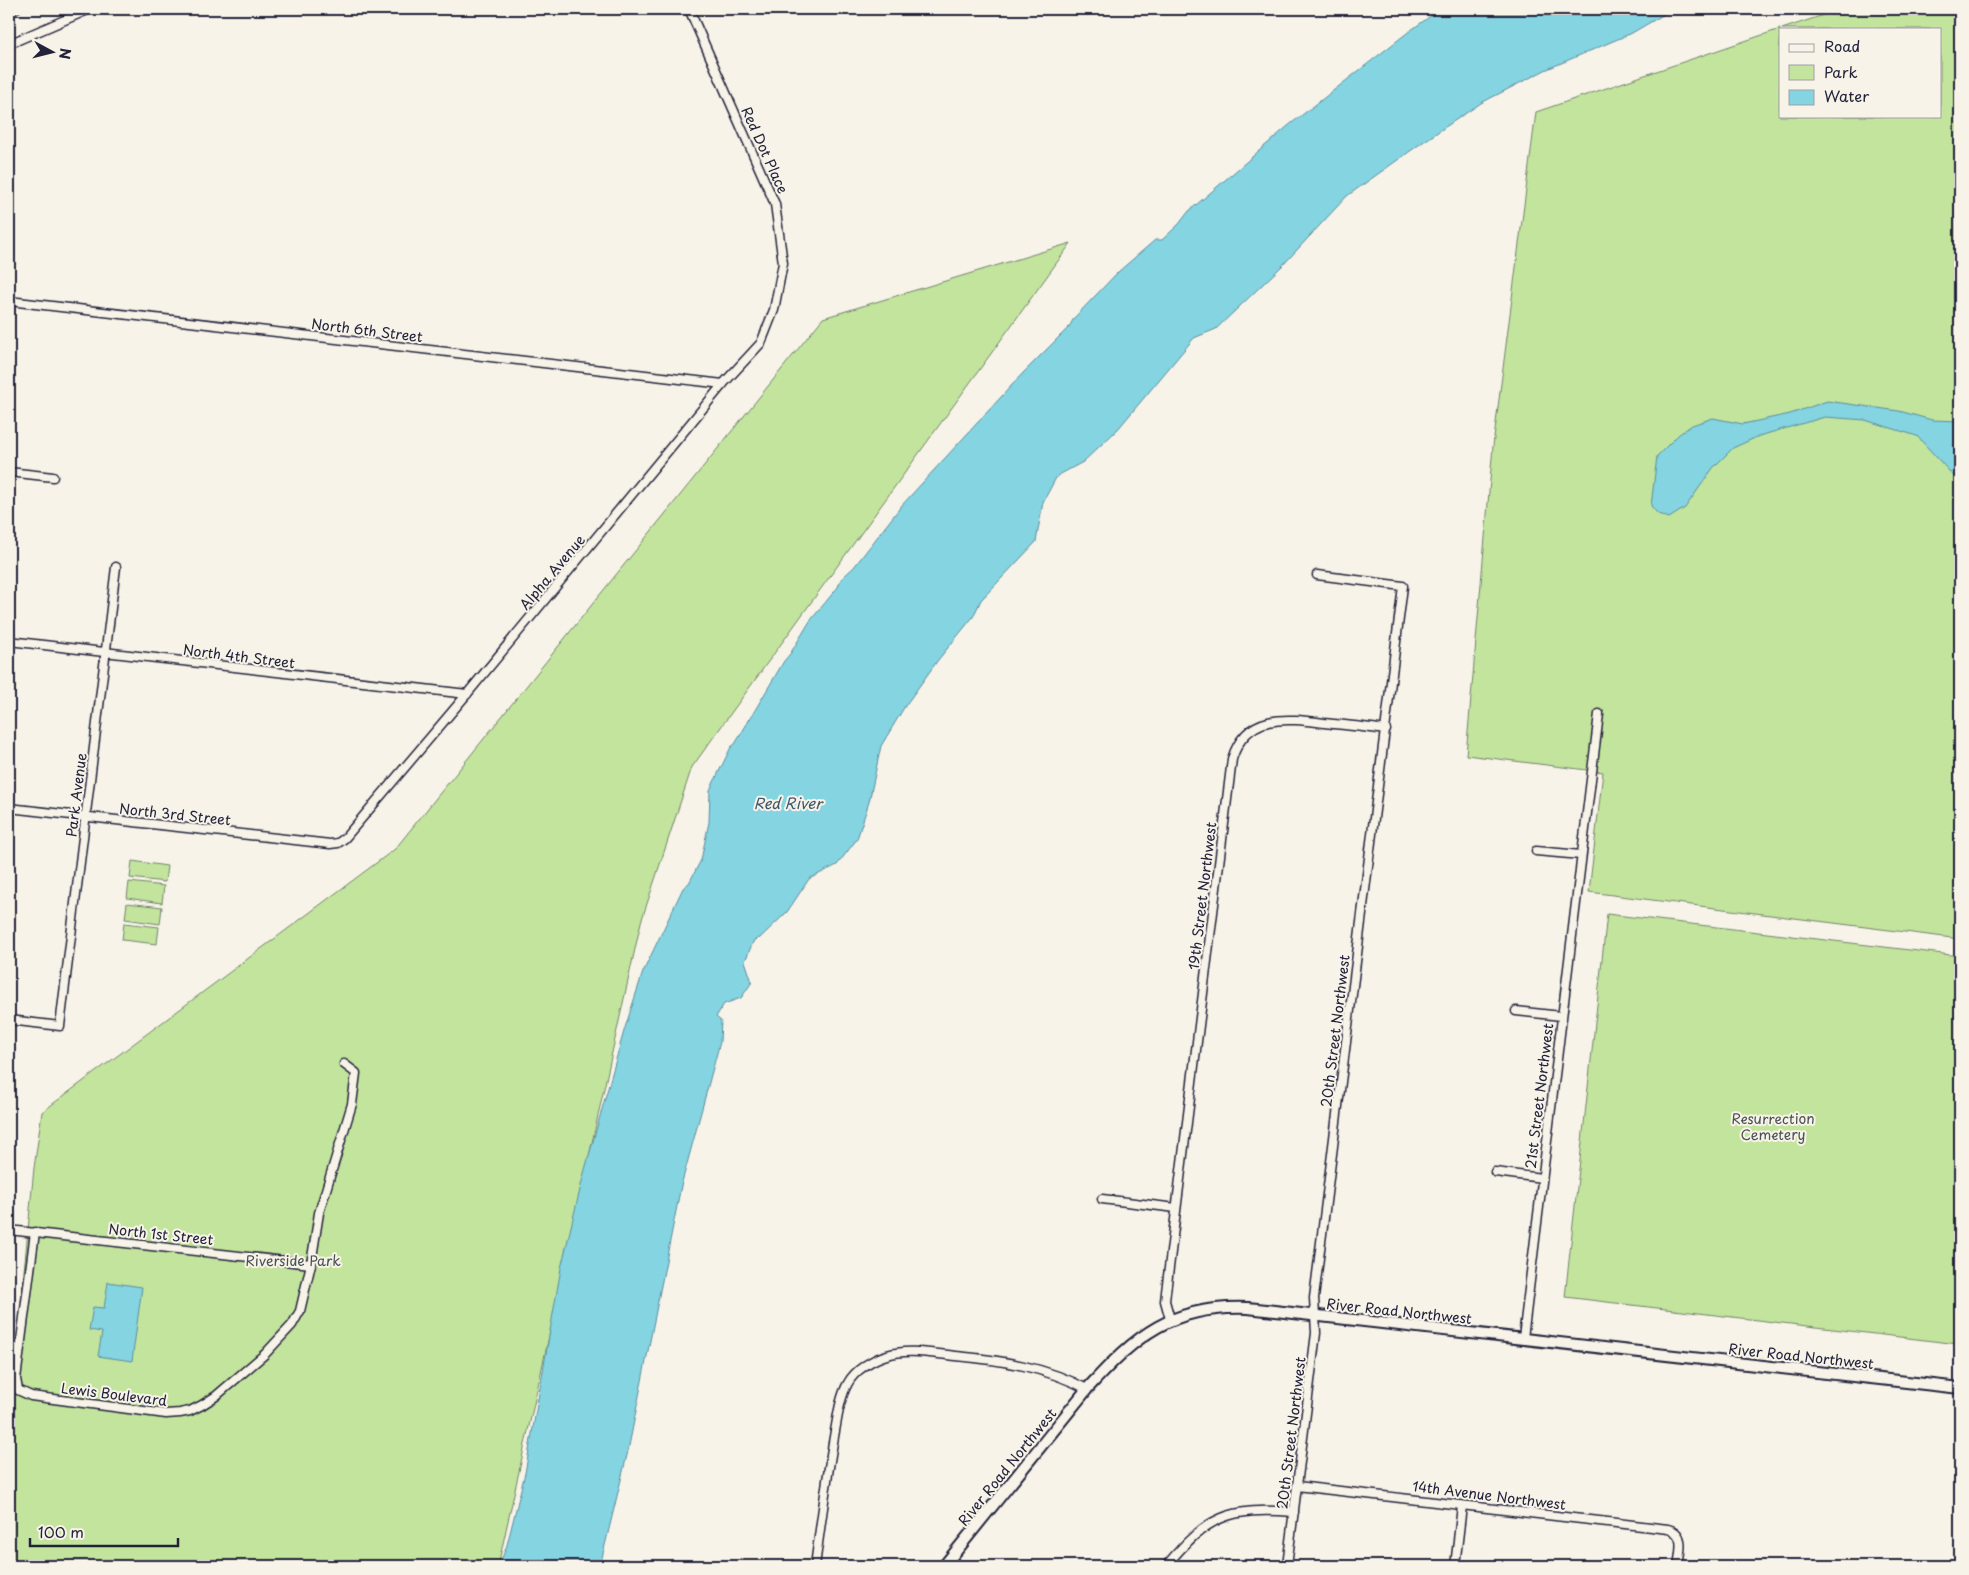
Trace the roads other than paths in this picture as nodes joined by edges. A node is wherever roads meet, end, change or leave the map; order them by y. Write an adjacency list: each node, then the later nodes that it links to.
1 (90, 9): 3 (street)
2 (689, 9): 5 (street, Red Dot Place)
3 (9, 44)
4 (9, 301): 6 (street, North 6th Street)
5 (774, 310): 6 (street, Alpha Avenue)
6 (723, 384): 13 (street, Alpha Avenue)
7 (9, 472): 8 (street)
8 (53, 477)
9 (116, 567): 12 (street, Park Avenue)
10 (1317, 575): 15 (street, 20th Street Northwest)
11 (9, 641): 12 (street, North 4th Street)
12 (105, 653): 13 (street, North 4th Street); 17 (street, Park Avenue)
13 (467, 694): 18 (street, Alpha Avenue)
14 (1599, 714): 20 (street, 21st Street Northwest)
15 (1386, 730): 28 (street, 19th Street Northwest); 32 (street, 20th Street Northwest)
16 (9, 808): 17 (street, North 3rd Street)
17 (86, 817): 18 (street, North 3rd Street); 23 (street, Park Avenue)
18 (338, 843)
19 (1536, 851): 20 (street)
20 (1582, 856): 22 (street, 21st Street Northwest)
21 (1516, 1011): 22 (street, 21st Street Northwest)
22 (1561, 1016): 26 (street, 21st Street Northwest)
23 (9, 1020)
24 (344, 1064): 31 (street, Lewis Boulevard)
25 (1495, 1172): 26 (street, 21st Street Northwest)
26 (1542, 1178): 34 (street, 21st Street Northwest)
27 (1102, 1199): 28 (street)
28 (1176, 1208): 33 (street, 19th Street Northwest)
29 (9, 1230): 30 (street, North 1st Street)
30 (35, 1232): 31 (street, North 1st Street); 31 (street, Lewis Boulevard)
31 (311, 1264)
32 (1315, 1316): 33 (street, River Road Northwest); 34 (street, River Road Northwest); 37 (street, 20th Street Northwest)
33 (1170, 1319): 36 (street, River Road Northwest)
34 (1523, 1338): 35 (street, River Road Northwest)
35 (1960, 1388)
36 (1087, 1389): 40 (street); 41 (street, River Road Northwest)
37 (1297, 1486): 38 (street, 14th Avenue Northwest); 39 (street, 20th Street Northwest)
38 (1462, 1506): 44 (street); 45 (street, 14th Avenue Northwest)
39 (1294, 1512): 42 (street); 43 (street, 20th Street Northwest)
40 (815, 1566)
41 (944, 1566)
42 (1166, 1566)
43 (1287, 1566)
44 (1455, 1566)
45 (1678, 1566)

